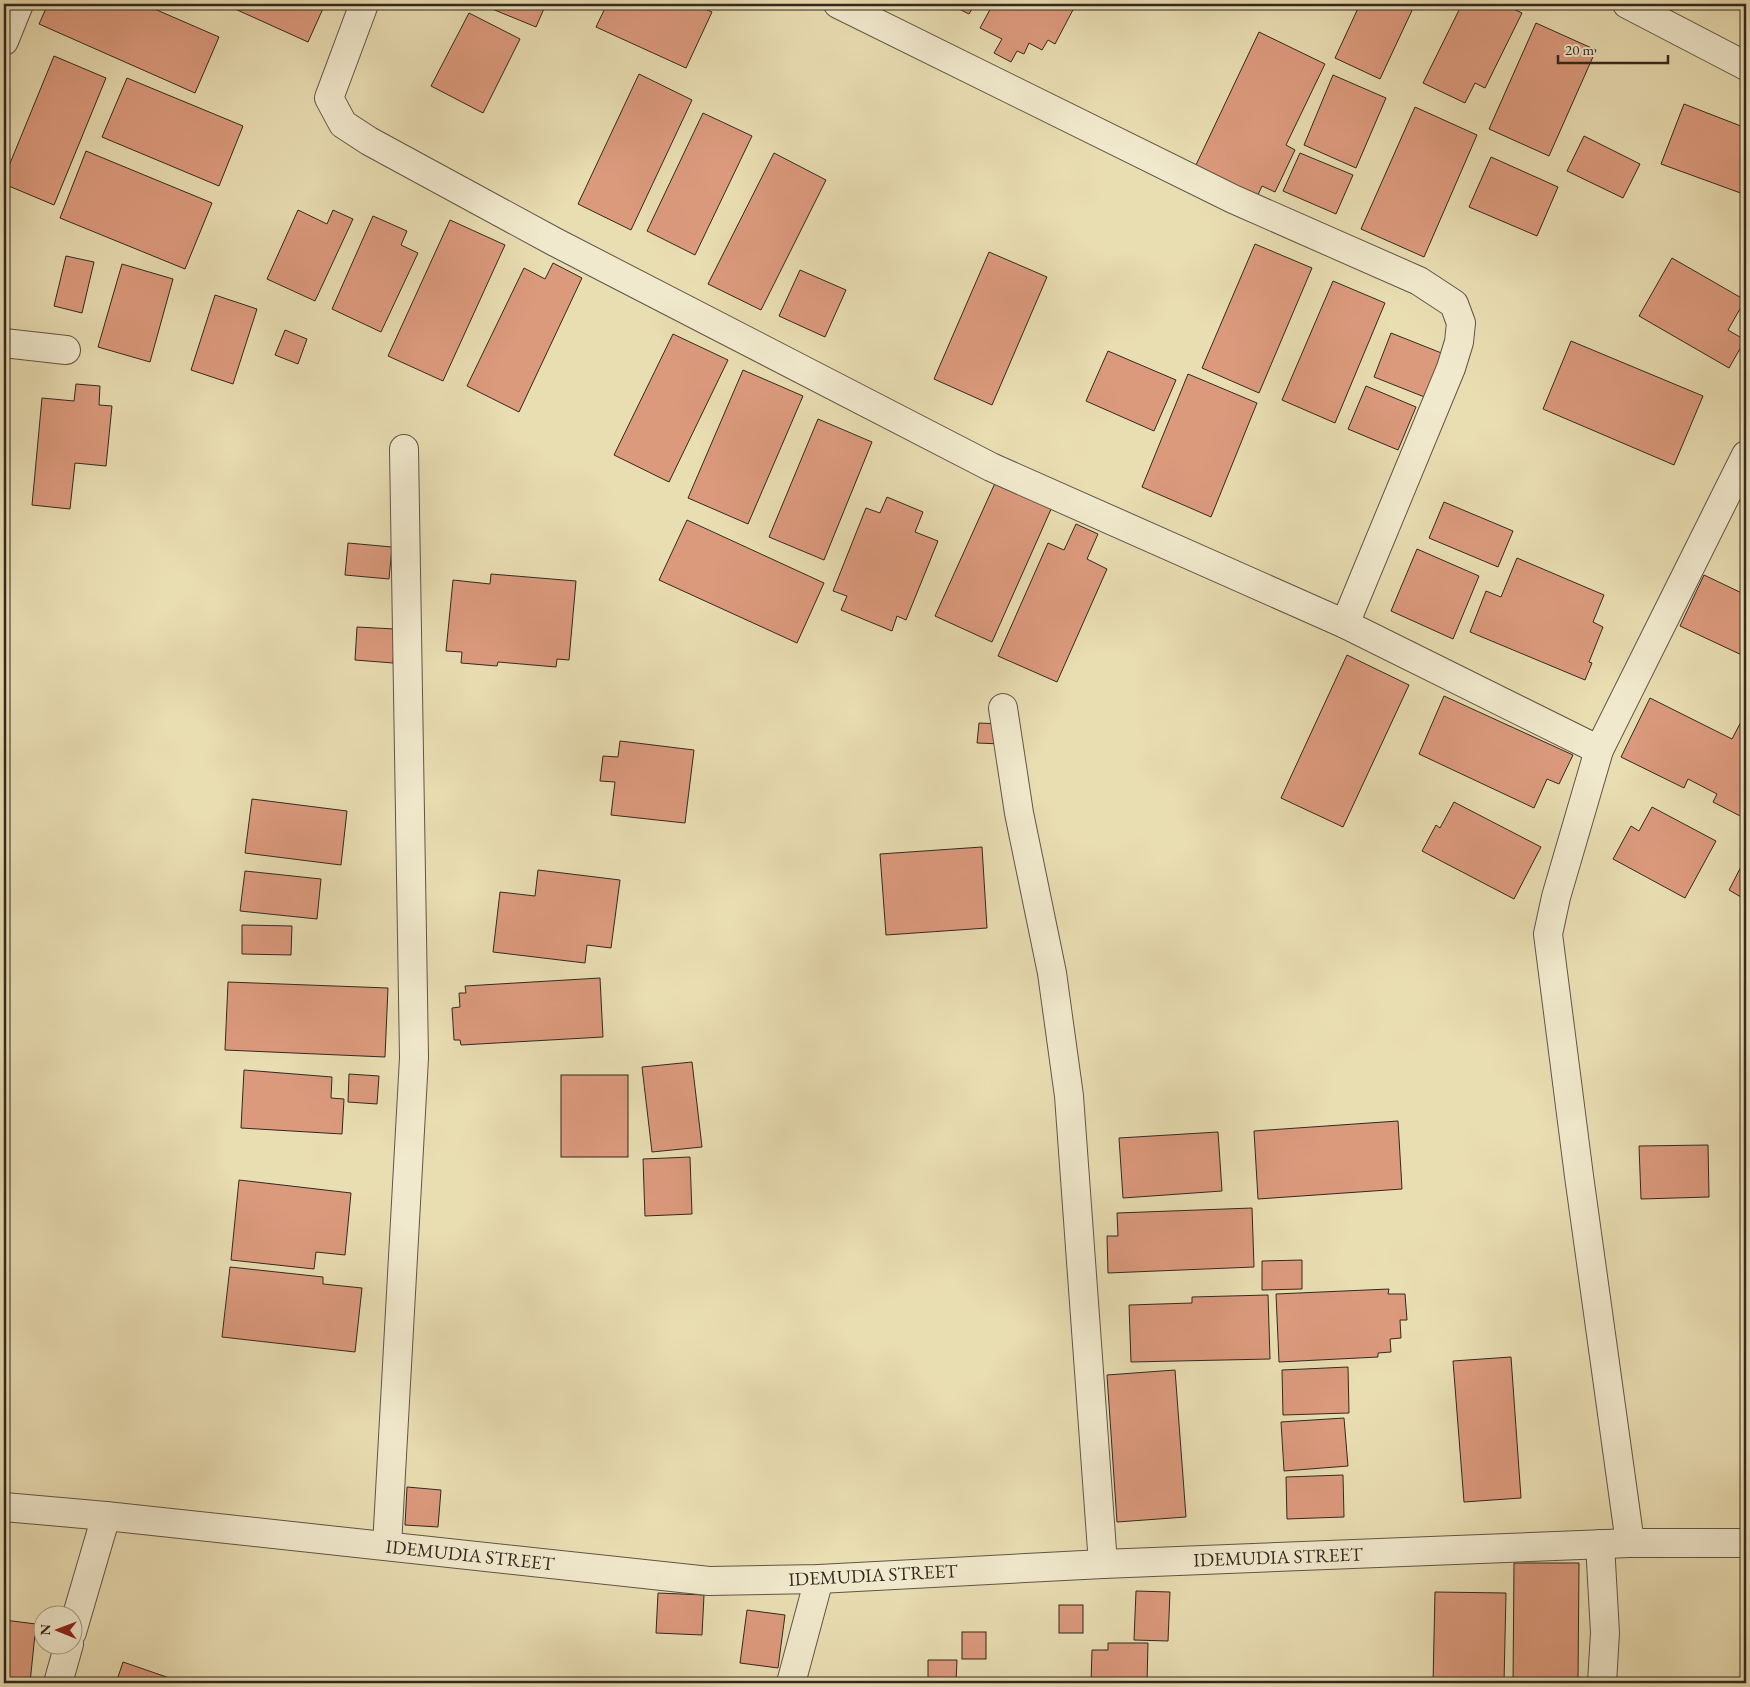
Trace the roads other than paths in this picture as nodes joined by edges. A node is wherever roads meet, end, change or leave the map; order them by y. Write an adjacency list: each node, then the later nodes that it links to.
1 (19, 4): 5 (street)
2 (364, 4): 11 (street)
3 (838, 4): 11 (street)
4 (1627, 4): 6 (street)
5 (4, 40)
6 (1746, 66)
7 (4, 343): 8 (street)
8 (66, 350)
9 (404, 449): 19 (street)
10 (1746, 455): 13 (street)
11 (1345, 624): 13 (street)
12 (1003, 708): 20 (street)
13 (1599, 750): 16 (street)
14 (4, 1507): 15 (street, IDEMUDIA STREET)
15 (106, 1516): 19 (street, IDEMUDIA STREET); 22 (street)
16 (1630, 1543): 17 (street, IDEMUDIA STREET); 18 (street, IDEMUDIA STREET)
17 (1746, 1543)
18 (1600, 1544): 20 (street, IDEMUDIA STREET); 26 (street)
19 (386, 1546): 21 (street, IDEMUDIA STREET)
20 (1103, 1564): 21 (street, IDEMUDIA STREET)
21 (819, 1579): 25 (street)
22 (80, 1604)
23 (66, 1654): 24 (street)
24 (58, 1683)
25 (791, 1683)
26 (1602, 1683)

